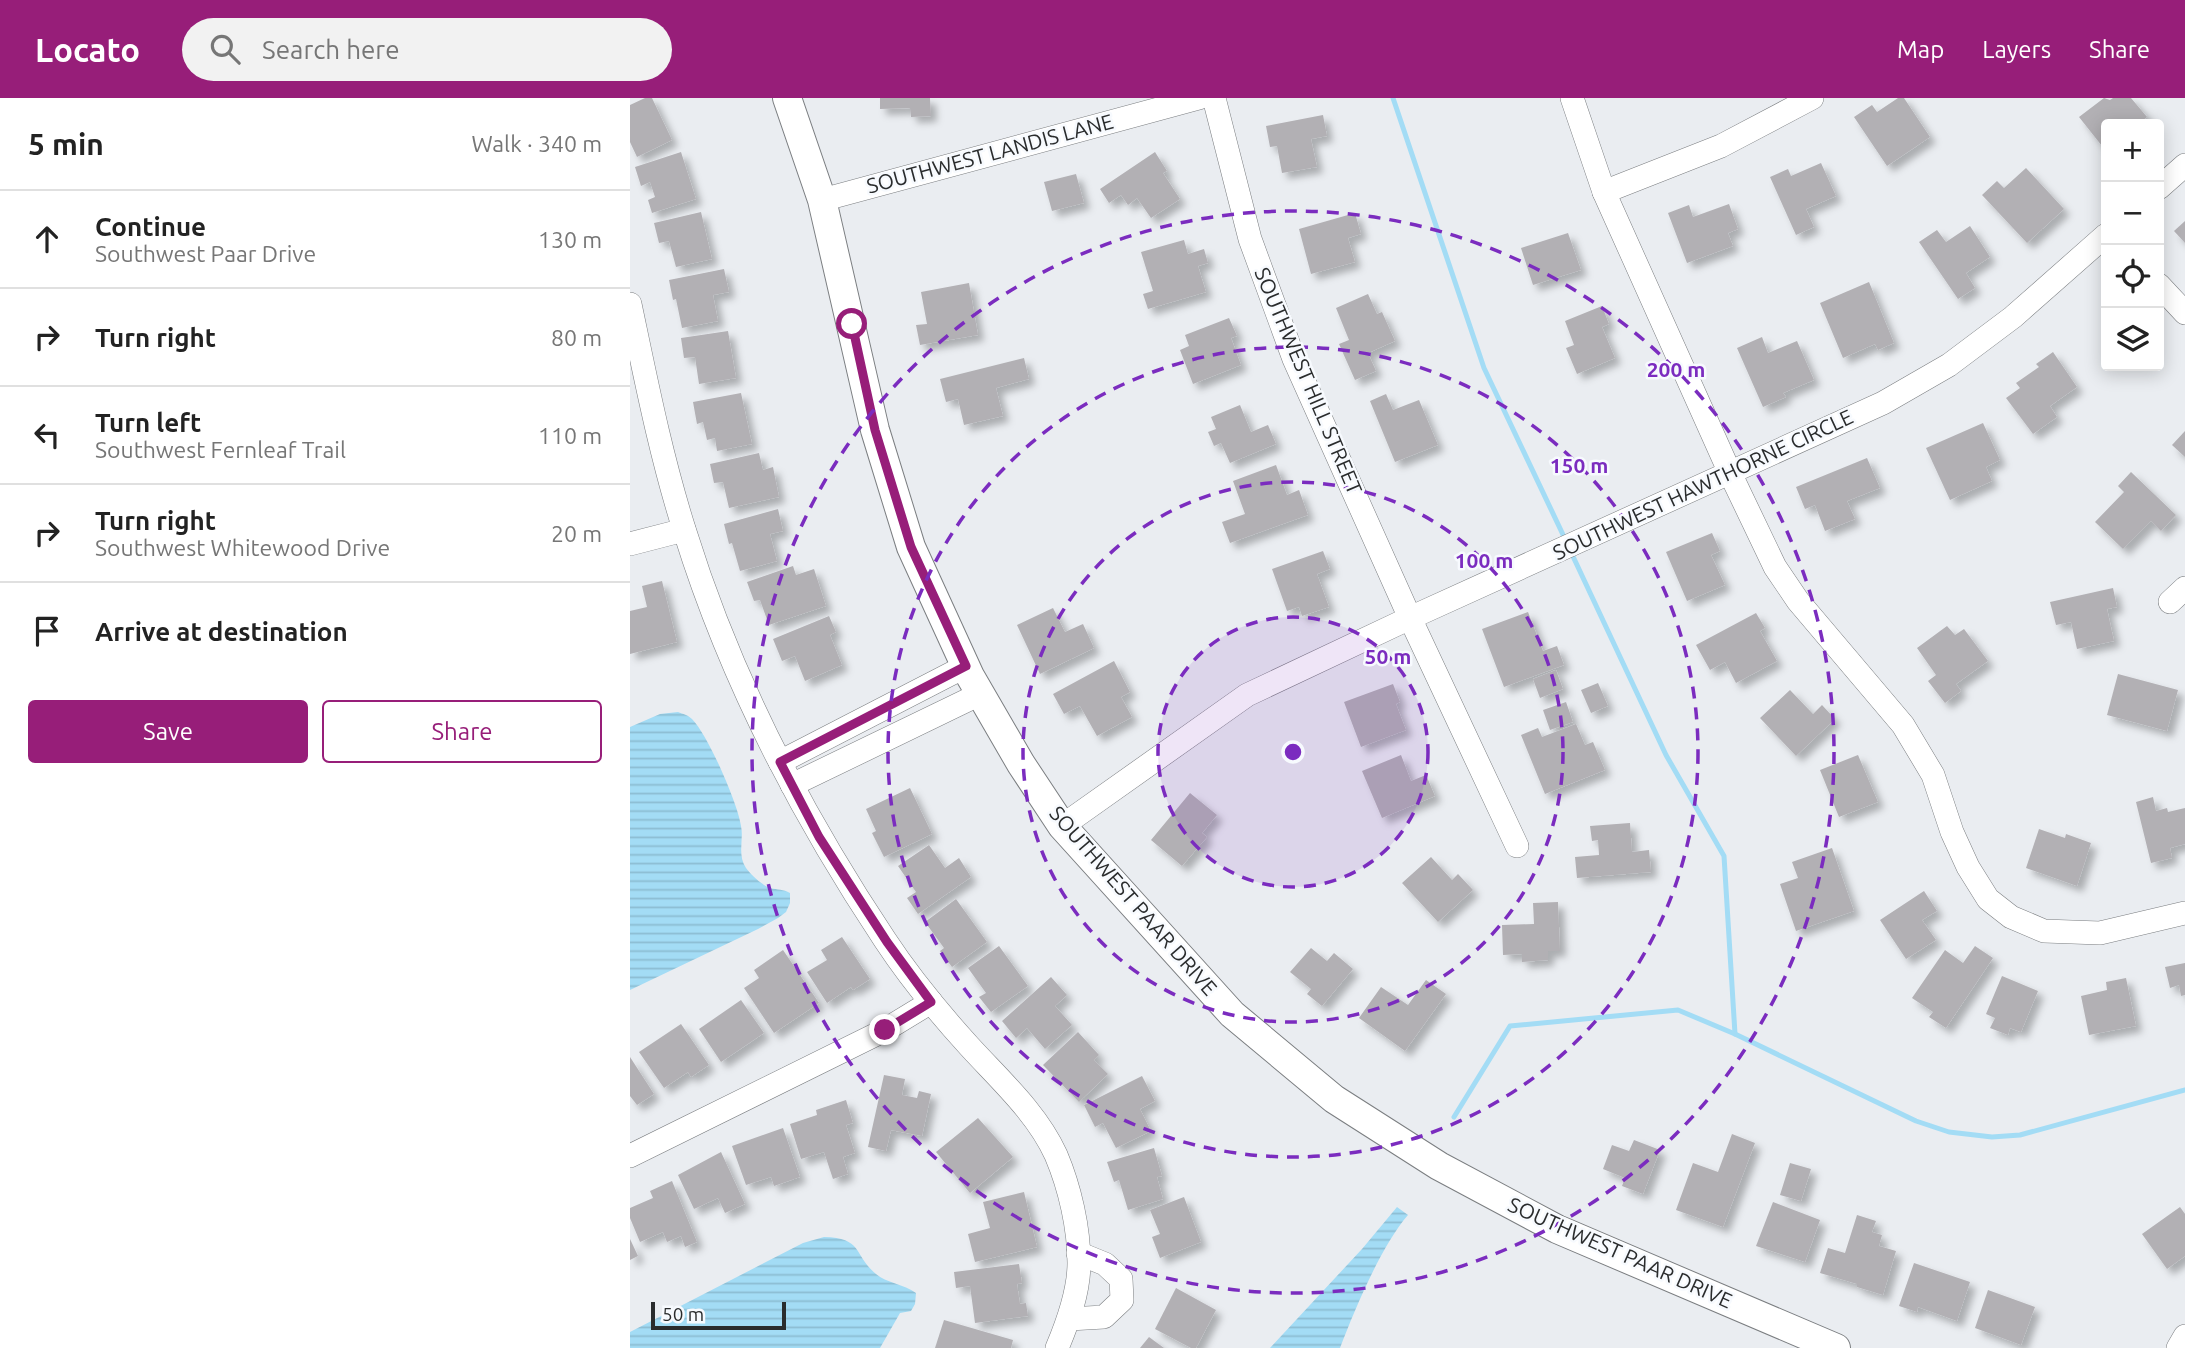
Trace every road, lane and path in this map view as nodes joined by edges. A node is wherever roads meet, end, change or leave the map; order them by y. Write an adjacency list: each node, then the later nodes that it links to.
1 (787, 98): 9 (street, SOUTHWEST PAAR DRIVE)
2 (1199, 98): 9 (street, SOUTHWEST LANDIS LANE)
3 (1214, 98): 17 (street, SOUTHWEST HILL STREET)
4 (1572, 98): 8 (street)
5 (1812, 98): 8 (street)
6 (2185, 165): 7 (street)
7 (2164, 184)
8 (1604, 192): 14 (street)
9 (821, 200): 18 (street, SOUTHWEST PAAR DRIVE)
10 (2101, 239): 14 (street, SOUTHWEST HAWTHORNE CIRCLE)
11 (2164, 290): 13 (street)
12 (630, 304): 15 (street)
13 (2185, 313)
14 (1730, 473): 17 (street, SOUTHWEST HAWTHORNE CIRCLE); 24 (street)
15 (684, 530): 16 (street); 20 (street)
16 (630, 544)
17 (1410, 618): 22 (street, SOUTHWEST HAWTHORNE CIRCLE); 23 (street, SOUTHWEST HILL STREET)
18 (966, 666): 19 (street, SOUTHWEST PAAR DRIVE); 20 (street)
19 (980, 694): 21 (street); 22 (street, SOUTHWEST PAAR DRIVE)
20 (780, 762): 21 (street)
21 (792, 785): 25 (street)
22 (1062, 826): 30 (street, SOUTHWEST PAAR DRIVE)
23 (1517, 846)
24 (2185, 913)
25 (931, 1002): 26 (street); 27 (street)
26 (630, 1156)
27 (1078, 1253): 28 (street); 28 (street)
28 (1069, 1320): 29 (street)
29 (1057, 1348)
30 (1836, 1348)

